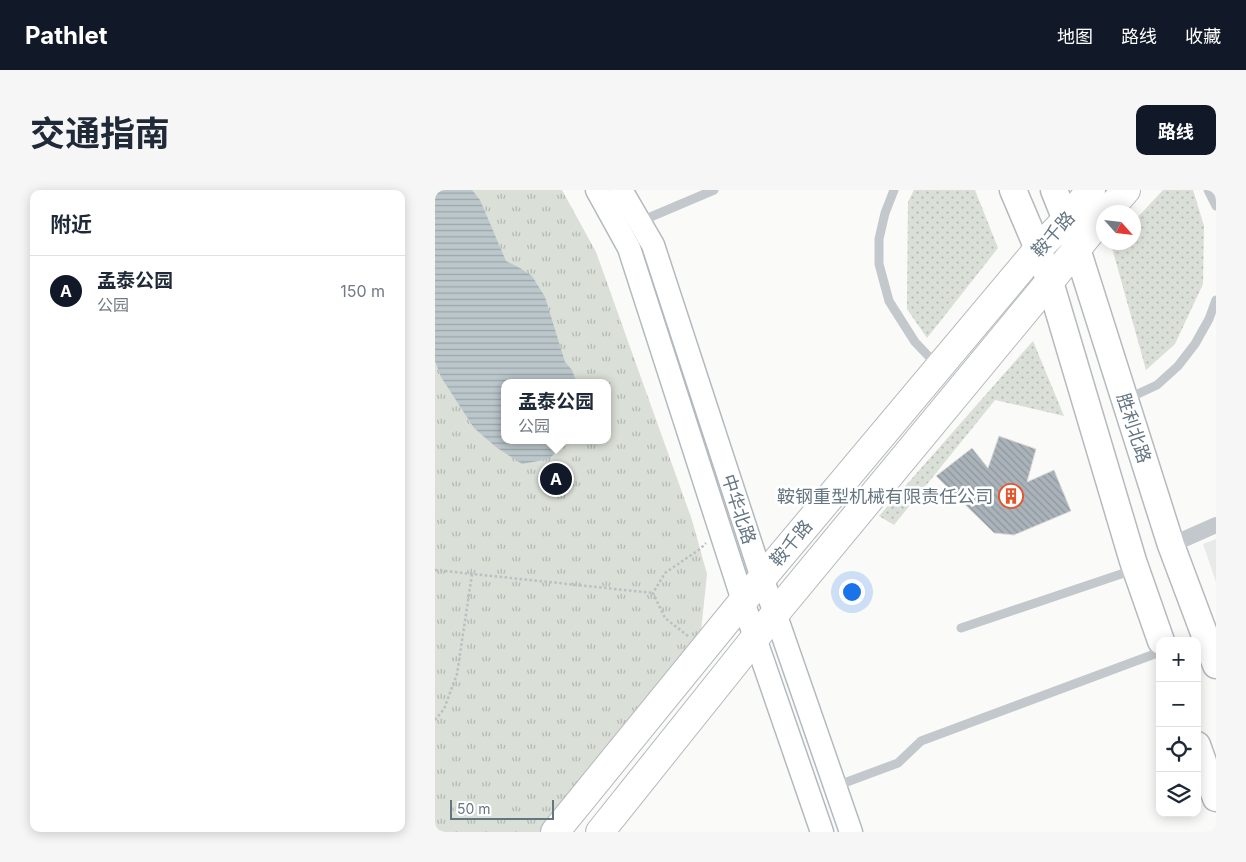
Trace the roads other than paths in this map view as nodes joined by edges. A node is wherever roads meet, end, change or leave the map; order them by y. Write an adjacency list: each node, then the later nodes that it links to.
1 (597, 190): 25 (main road, 中华北路)
2 (621, 190): 13 (main road, 中华北路)
3 (714, 190): 13 (lane)
4 (894, 190): 19 (lane)
5 (1013, 190): 15 (main road)
6 (1054, 190): 12 (main road, 胜利北路)
7 (1091, 190): 12 (highway, 鞍千路)
8 (1126, 190): 10 (highway)
9 (1209, 190): 11 (lane)
10 (1113, 205)
11 (1216, 206)
12 (1066, 220): 15 (highway, 鞍千路); 16 (main road, 胜利北路)
13 (639, 222): 24 (main road, 中华北路)
14 (1096, 226): 16 (highway, 鞍千路)
15 (1038, 249): 17 (main road); 19 (highway, 鞍千路)
16 (1077, 249): 17 (highway, 鞍千路); 20 (main road, 胜利北路)
17 (1050, 282): 23 (main road); 26 (highway, 鞍千路)
18 (1216, 300): 20 (lane)
19 (939, 368): 24 (highway, 鞍千路)
20 (1125, 401): 22 (main road, 胜利北路)
21 (1216, 525): 22 (street)
22 (1171, 545): 31 (main road, 胜利北路)
23 (1135, 569): 27 (lane); 28 (main road)
24 (762, 578): 25 (highway, 鞍千路); 26 (main road, 中华北路)
25 (743, 601): 29 (main road, 中华北路); 35 (highway, 鞍千路)
26 (775, 613): 29 (highway, 鞍千路); 33 (main road, 中华北路)
27 (961, 628)
28 (1160, 637)
29 (755, 638): 36 (highway, 鞍千路); 37 (main road, 中华北路)
30 (1156, 653): 33 (lane)
31 (1216, 665)
32 (1201, 756): 34 (main road)
33 (836, 787): 38 (main road, 中华北路)
34 (1216, 798)
35 (555, 832)
36 (600, 832)
37 (822, 832)
38 (851, 832)

